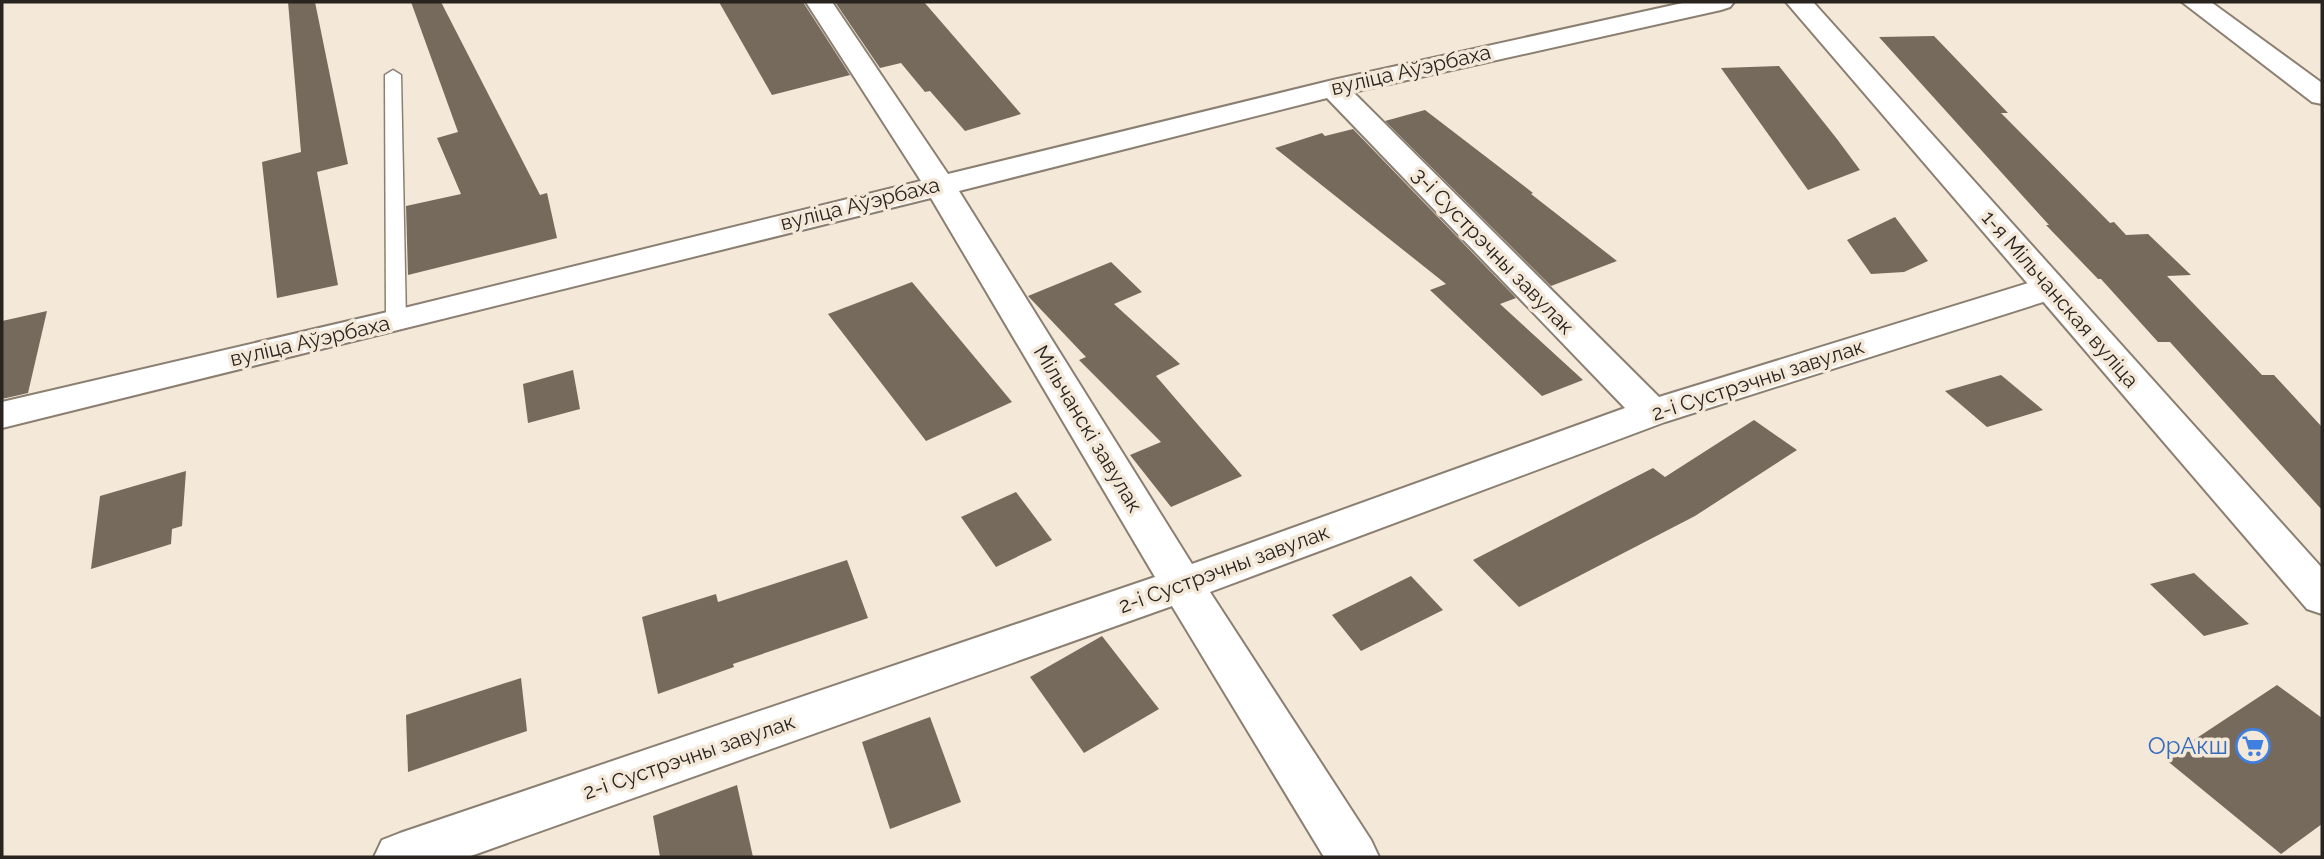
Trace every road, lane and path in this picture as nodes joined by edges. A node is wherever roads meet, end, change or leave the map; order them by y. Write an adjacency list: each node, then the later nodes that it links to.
1 (820, 2): 8 (street, Мільчанскі завулак)
2 (1721, 2): 6 (street, вуліца Аўэрбаха)
3 (1799, 2): 9 (street, 1-я Мільчанская вуліца)
4 (2195, 2): 7 (street)
5 (393, 75): 10 (lane)
6 (1333, 88): 8 (street, вуліца Аўэрбаха); 11 (street, 3-і Сустрэчны завулак)
7 (2322, 96)
8 (939, 184): 10 (street, вуліца Аўэрбаха); 13 (street, Мільчанскі завулак)
9 (2050, 288): 11 (street, 2-і Сустрэчны завулак); 14 (street, 1-я Мільчанская вуліца)
10 (396, 321): 12 (street, вуліца Аўэрбаха)
11 (1652, 414): 13 (street, 2-і Сустрэчны завулак)
12 (2, 415)
13 (1182, 585): 15 (street, 2-і Сустрэчны завулак); 16 (street, Мільчанскі завулак)
14 (2322, 597)
15 (400, 857)
16 (1353, 857)

